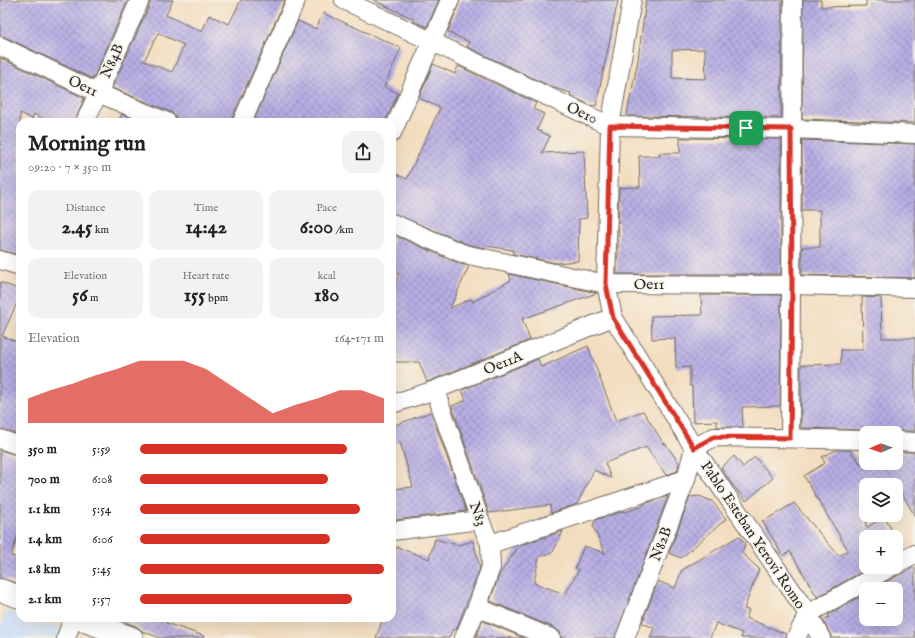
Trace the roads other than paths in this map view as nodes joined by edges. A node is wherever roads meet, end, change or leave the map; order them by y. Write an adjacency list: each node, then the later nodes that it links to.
1 (140, 0): 9 (street, N84B)
2 (296, 0): 12 (street)
3 (344, 0): 7 (street, Oe10)
4 (450, 0): 7 (street)
5 (632, 0): 14 (street, Pablo Esteban Yerovi Romo)
6 (793, 0): 15 (street)
7 (433, 43): 13 (street); 14 (street, Oe10)
8 (0, 46): 9 (street, Oe11)
9 (98, 93): 10 (street, N84B); 11 (street, Oe11)
10 (87, 118)
11 (158, 118)
12 (244, 118)
13 (396, 124)
14 (610, 126): 15 (street, Oe10); 20 (street, Pablo Esteban Yerovi Romo)
15 (791, 129): 16 (street, Oe10); 21 (street)
16 (915, 134)
17 (396, 225): 20 (street, Oe11)
18 (0, 260): 19 (street)
19 (16, 265)
20 (606, 284): 21 (street, Oe11); 23 (street, Pablo Esteban Yerovi Romo)
21 (792, 285): 22 (street, Oe11); 26 (street)
22 (915, 288)
23 (613, 318): 24 (street, Oe11A); 32 (street, Pablo Esteban Yerovi Romo)
24 (435, 390): 25 (street, Oe11A); 34 (street, N83)
25 (396, 403)
26 (790, 438): 28 (street); 32 (street)
27 (0, 439): 31 (street)
28 (859, 440)
29 (903, 441): 30 (street)
30 (915, 442)
31 (16, 445)
32 (694, 448): 33 (street, N82B); 43 (street, Pablo Esteban Yerovi Romo)
33 (686, 479): 36 (street); 50 (street, N82B)
34 (480, 520): 35 (street); 36 (street, N83)
35 (396, 530)
36 (490, 544): 42 (street, N83)
37 (915, 554): 38 (street)
38 (903, 560)
39 (879, 574): 43 (street)
40 (0, 590): 41 (main road)
41 (16, 596)
42 (477, 607): 48 (street, N83); 49 (street)
43 (808, 614): 51 (street); 52 (street, Pablo Esteban Yerovi Romo)
44 (72, 622): 46 (street)
45 (88, 622): 47 (main road)
46 (66, 638)
47 (132, 638)
48 (464, 638)
49 (551, 638)
50 (625, 638)
51 (796, 638)
52 (821, 638)

